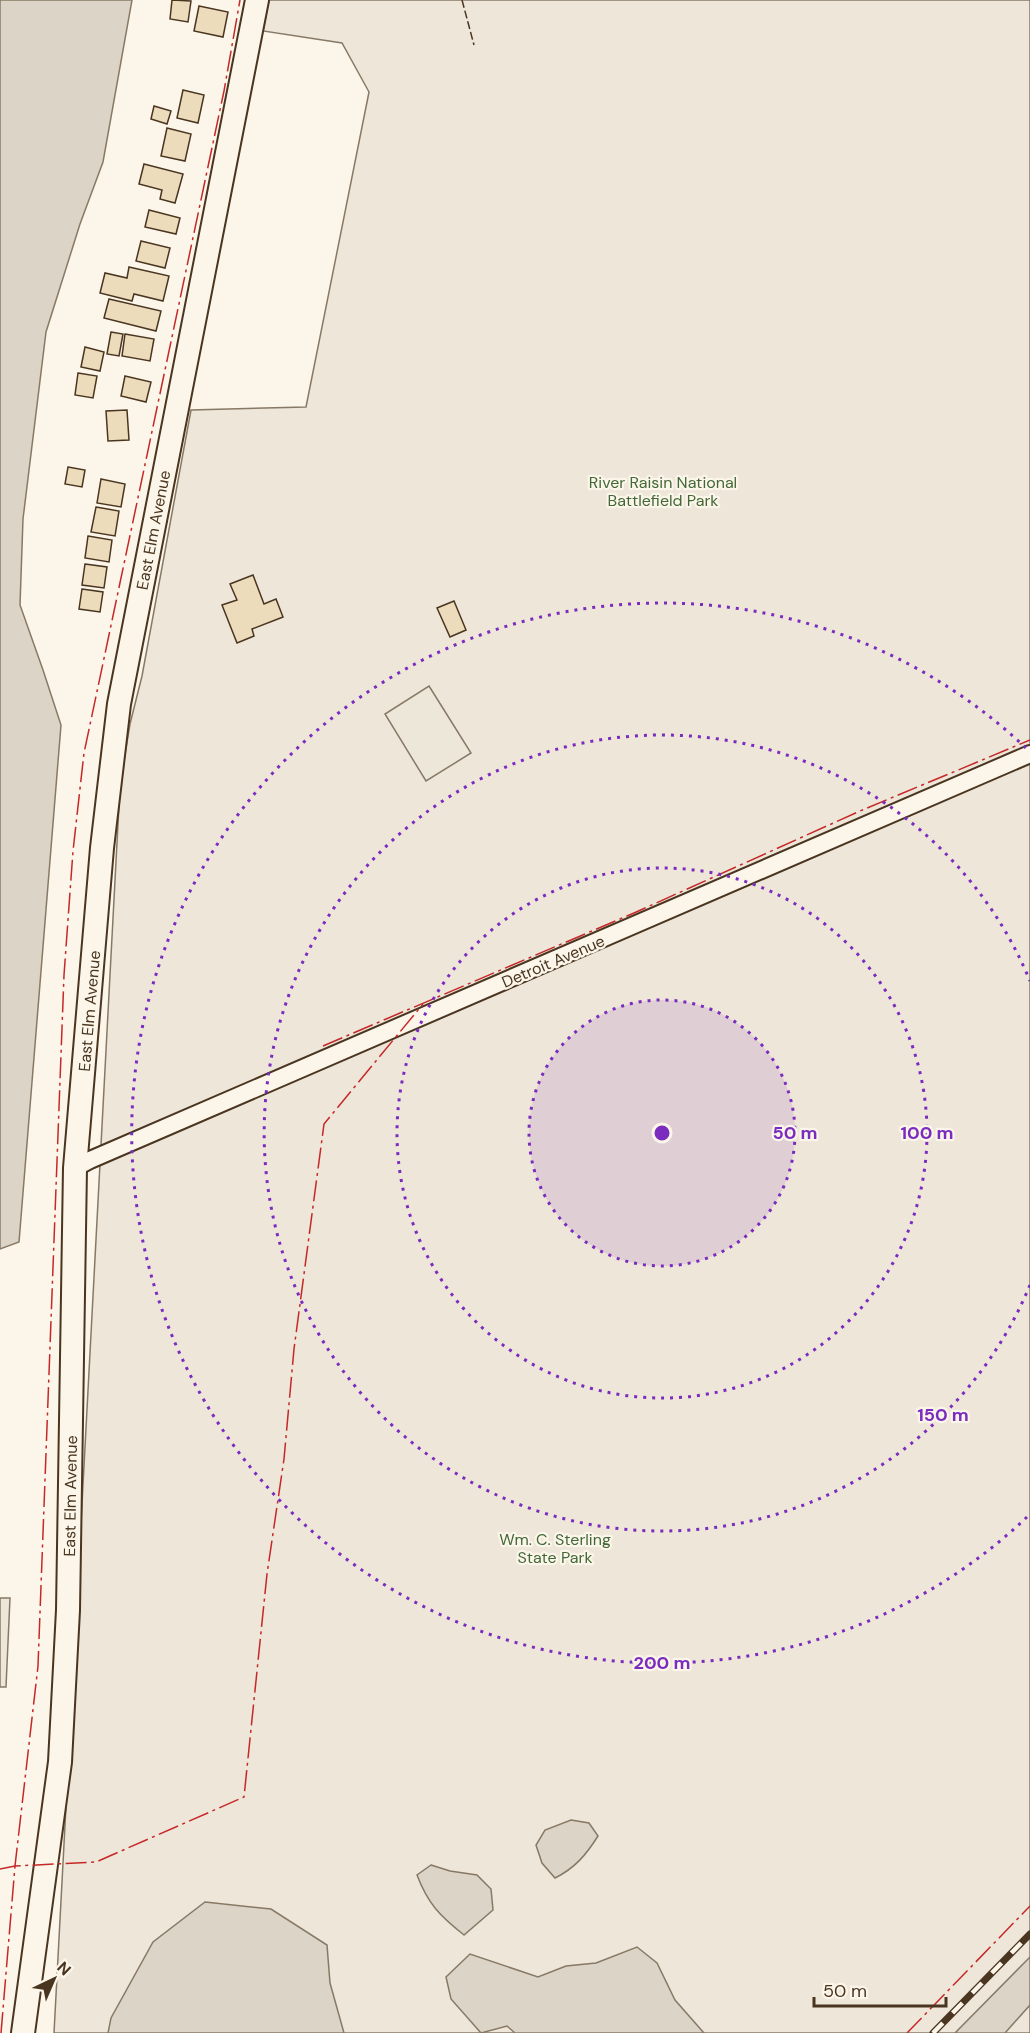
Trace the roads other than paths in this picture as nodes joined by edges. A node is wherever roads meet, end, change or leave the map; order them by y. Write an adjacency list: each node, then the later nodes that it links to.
1 (257, 0): 3 (main road, East Elm Avenue)
2 (1030, 754): 3 (street, Detroit Avenue)
3 (75, 1168): 4 (main road, East Elm Avenue)
4 (22, 2033)

